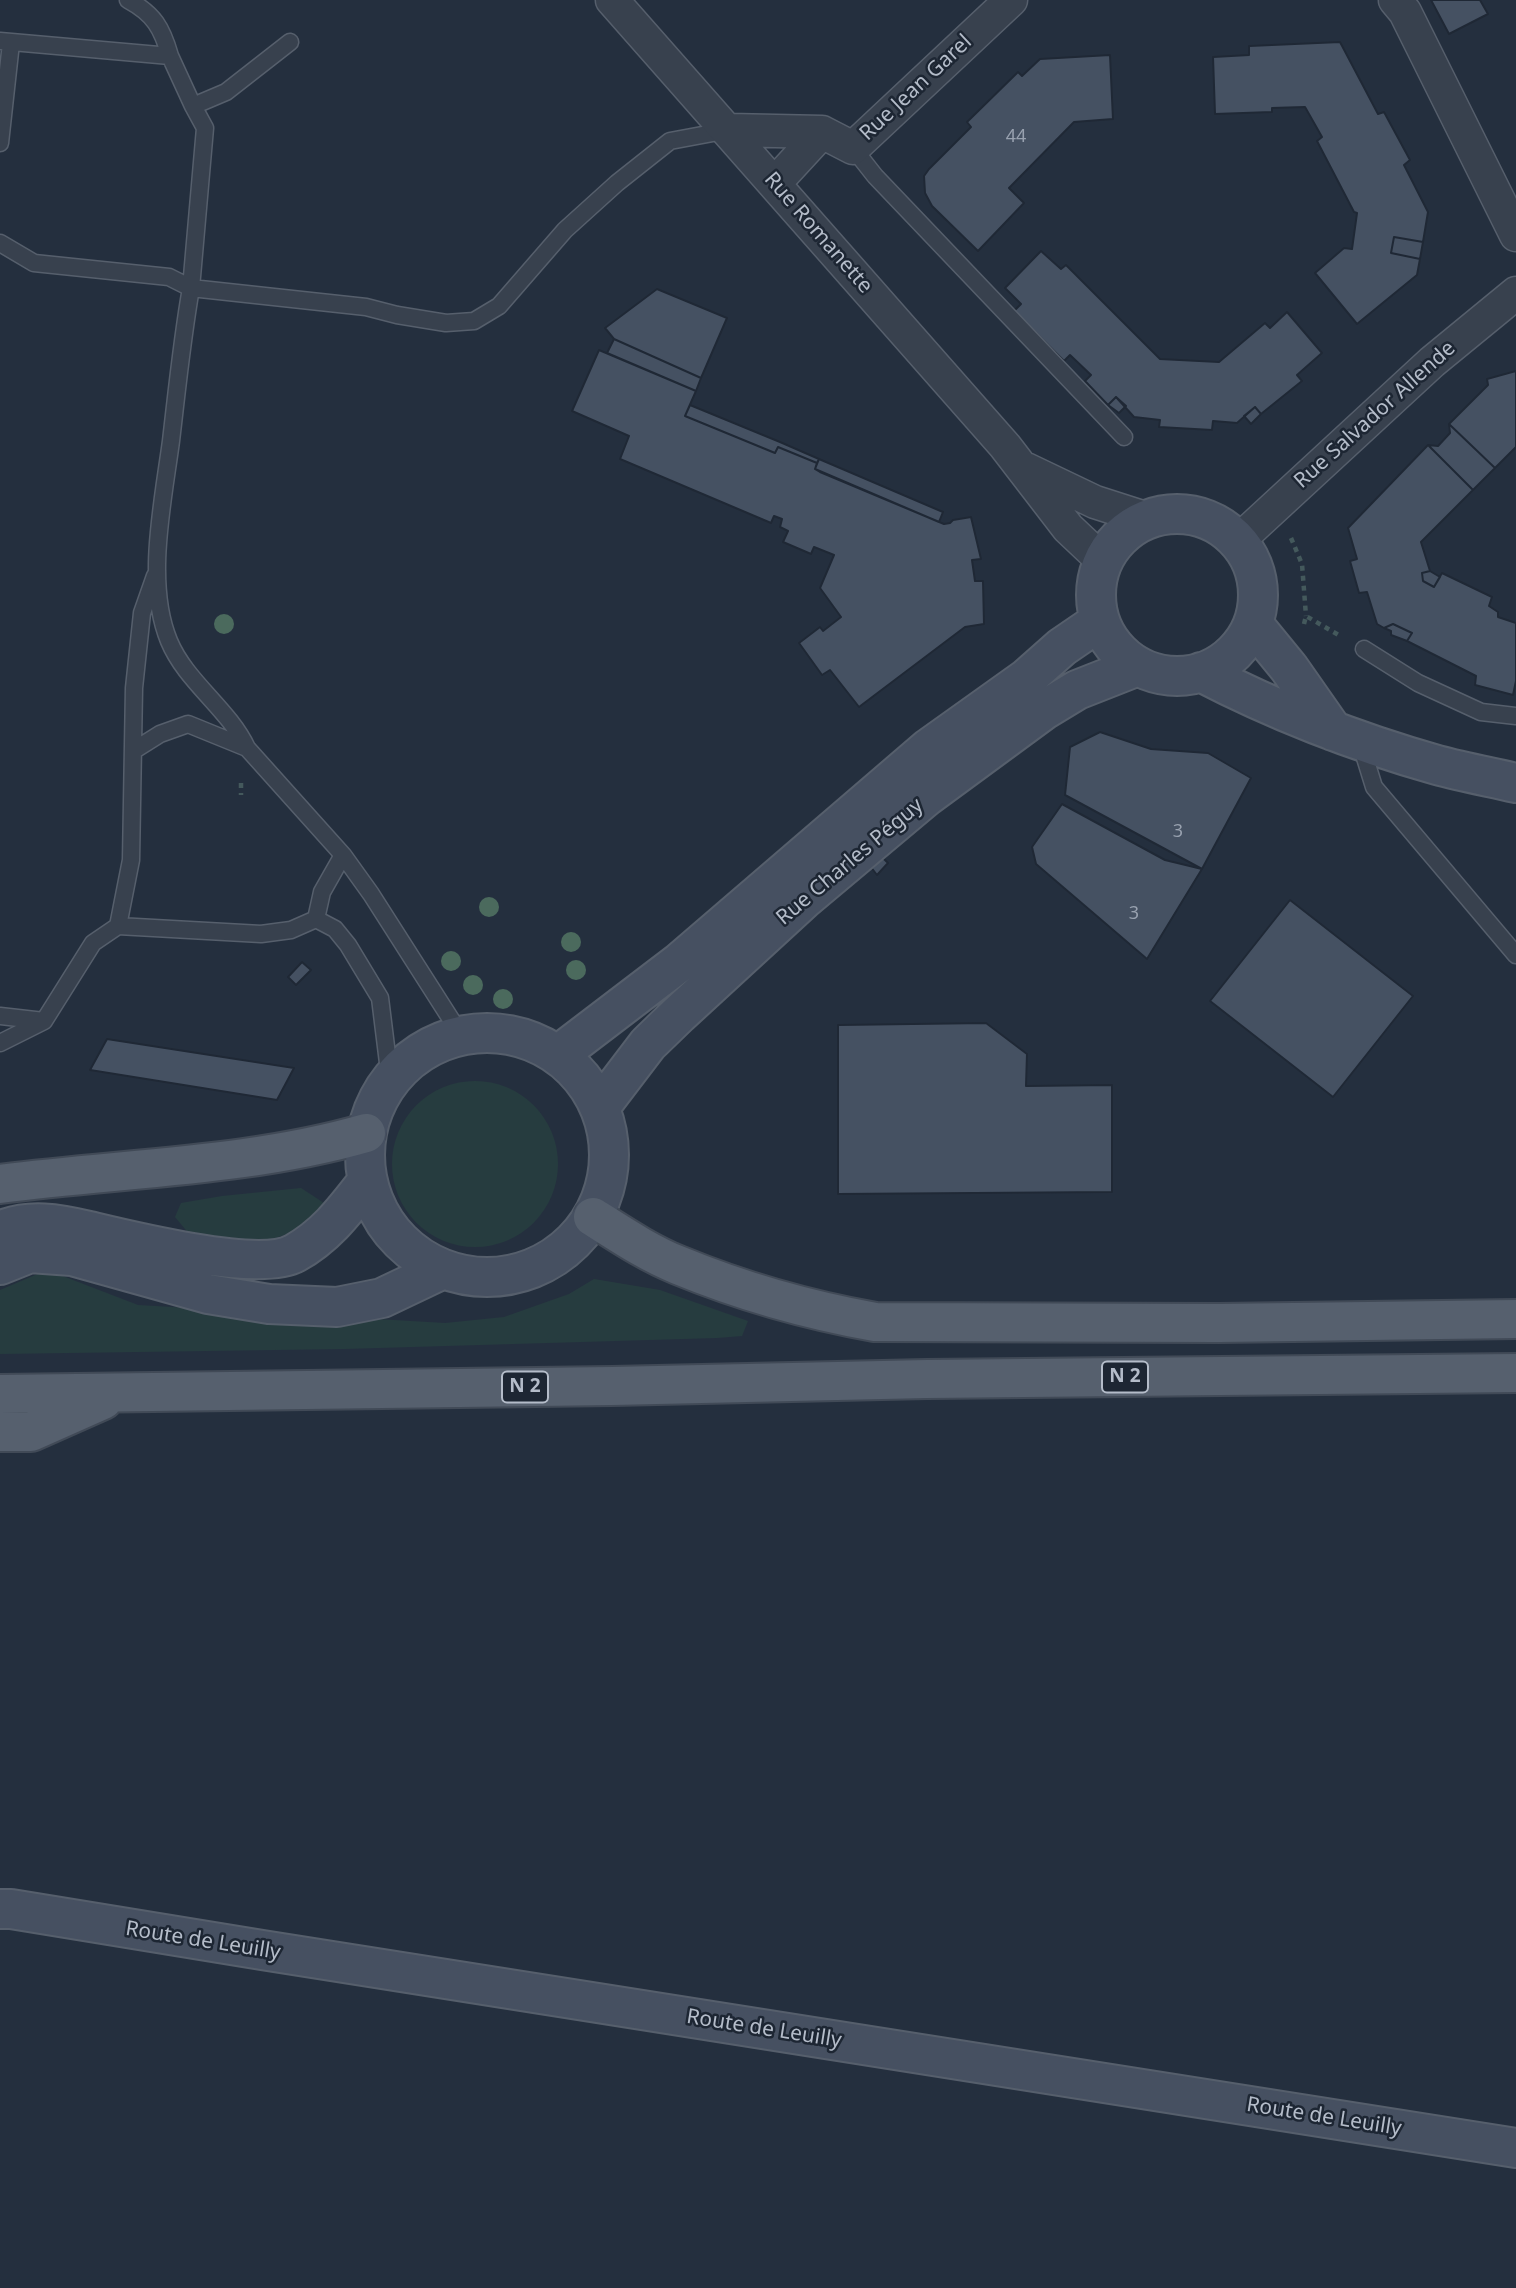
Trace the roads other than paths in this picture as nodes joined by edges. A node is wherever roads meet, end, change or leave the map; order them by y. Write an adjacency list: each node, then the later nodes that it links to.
1 (128, 0): 7 (lane)
2 (612, 0): 9 (street, Rue Romanette)
3 (1011, 0): 12 (street, Rue Jean Garel)
4 (1395, 0): 14 (street)
5 (5, 42): 7 (lane); 11 (lane)
6 (290, 42): 8 (lane)
7 (170, 56): 8 (lane)
8 (193, 107): 16 (lane)
9 (729, 130): 10 (street, Rue Jean Garel); 13 (street, Rue Romanette); 16 (lane)
10 (822, 132): 12 (street, Rue Jean Garel); 13 (street)
11 (0, 143)
12 (853, 148): 18 (lane)
13 (775, 183): 19 (street, Rue Romanette)
14 (1516, 235)
15 (0, 243): 16 (lane)
16 (191, 288): 23 (lane)
17 (1516, 293): 21 (street, Rue Salvador Allende)
18 (1124, 437)
19 (1023, 468): 20 (street, Rue Romanette); 22 (street, Rue Romanette)
20 (1148, 519): 21 (main road); 22 (main road)
21 (1238, 541): 25 (main road)
22 (1103, 561): 24 (main road)
23 (156, 570): 31 (lane); 32 (lane)
24 (1101, 621): 27 (main road); 42 (main road, Rue Charles Péguy)
25 (1252, 624): 28 (main road); 30 (main road)
26 (1364, 649): 29 (lane)
27 (1139, 666): 28 (main road); 44 (main road, Rue Charles Péguy)
28 (1201, 672): 30 (main road)
29 (1516, 716)
30 (1346, 735): 33 (main road); 37 (lane)
31 (247, 748): 32 (lane); 34 (lane)
32 (133, 751): 36 (lane)
33 (1516, 783)
34 (343, 855): 35 (lane); 40 (lane)
35 (316, 919): 36 (lane); 43 (lane)
36 (118, 926): 39 (lane)
37 (1516, 955)
38 (0, 1016): 39 (lane)
39 (44, 1021): 41 (lane)
40 (461, 1035): 42 (main road); 43 (main road)
41 (0, 1043)
42 (558, 1055): 44 (main road)
43 (390, 1079): 45 (main road)
44 (600, 1107): 48 (main road)
45 (366, 1133): 46 (main road); 47 (main road)
46 (367, 1182): 49 (main road); 51 (main road)
47 (0, 1184)
48 (593, 1217): 51 (main road); 52 (main road)
49 (0, 1231)
50 (0, 1265): 51 (main road)
51 (443, 1269)
52 (1516, 1319)
53 (1516, 1373): 54 (main road, N 2)
54 (122, 1392): 55 (main road, N 2); 56 (main road)
55 (12, 1394)
56 (15, 1432)
57 (4, 1907): 58 (main road, Route de Leuilly)
58 (1516, 2148)

